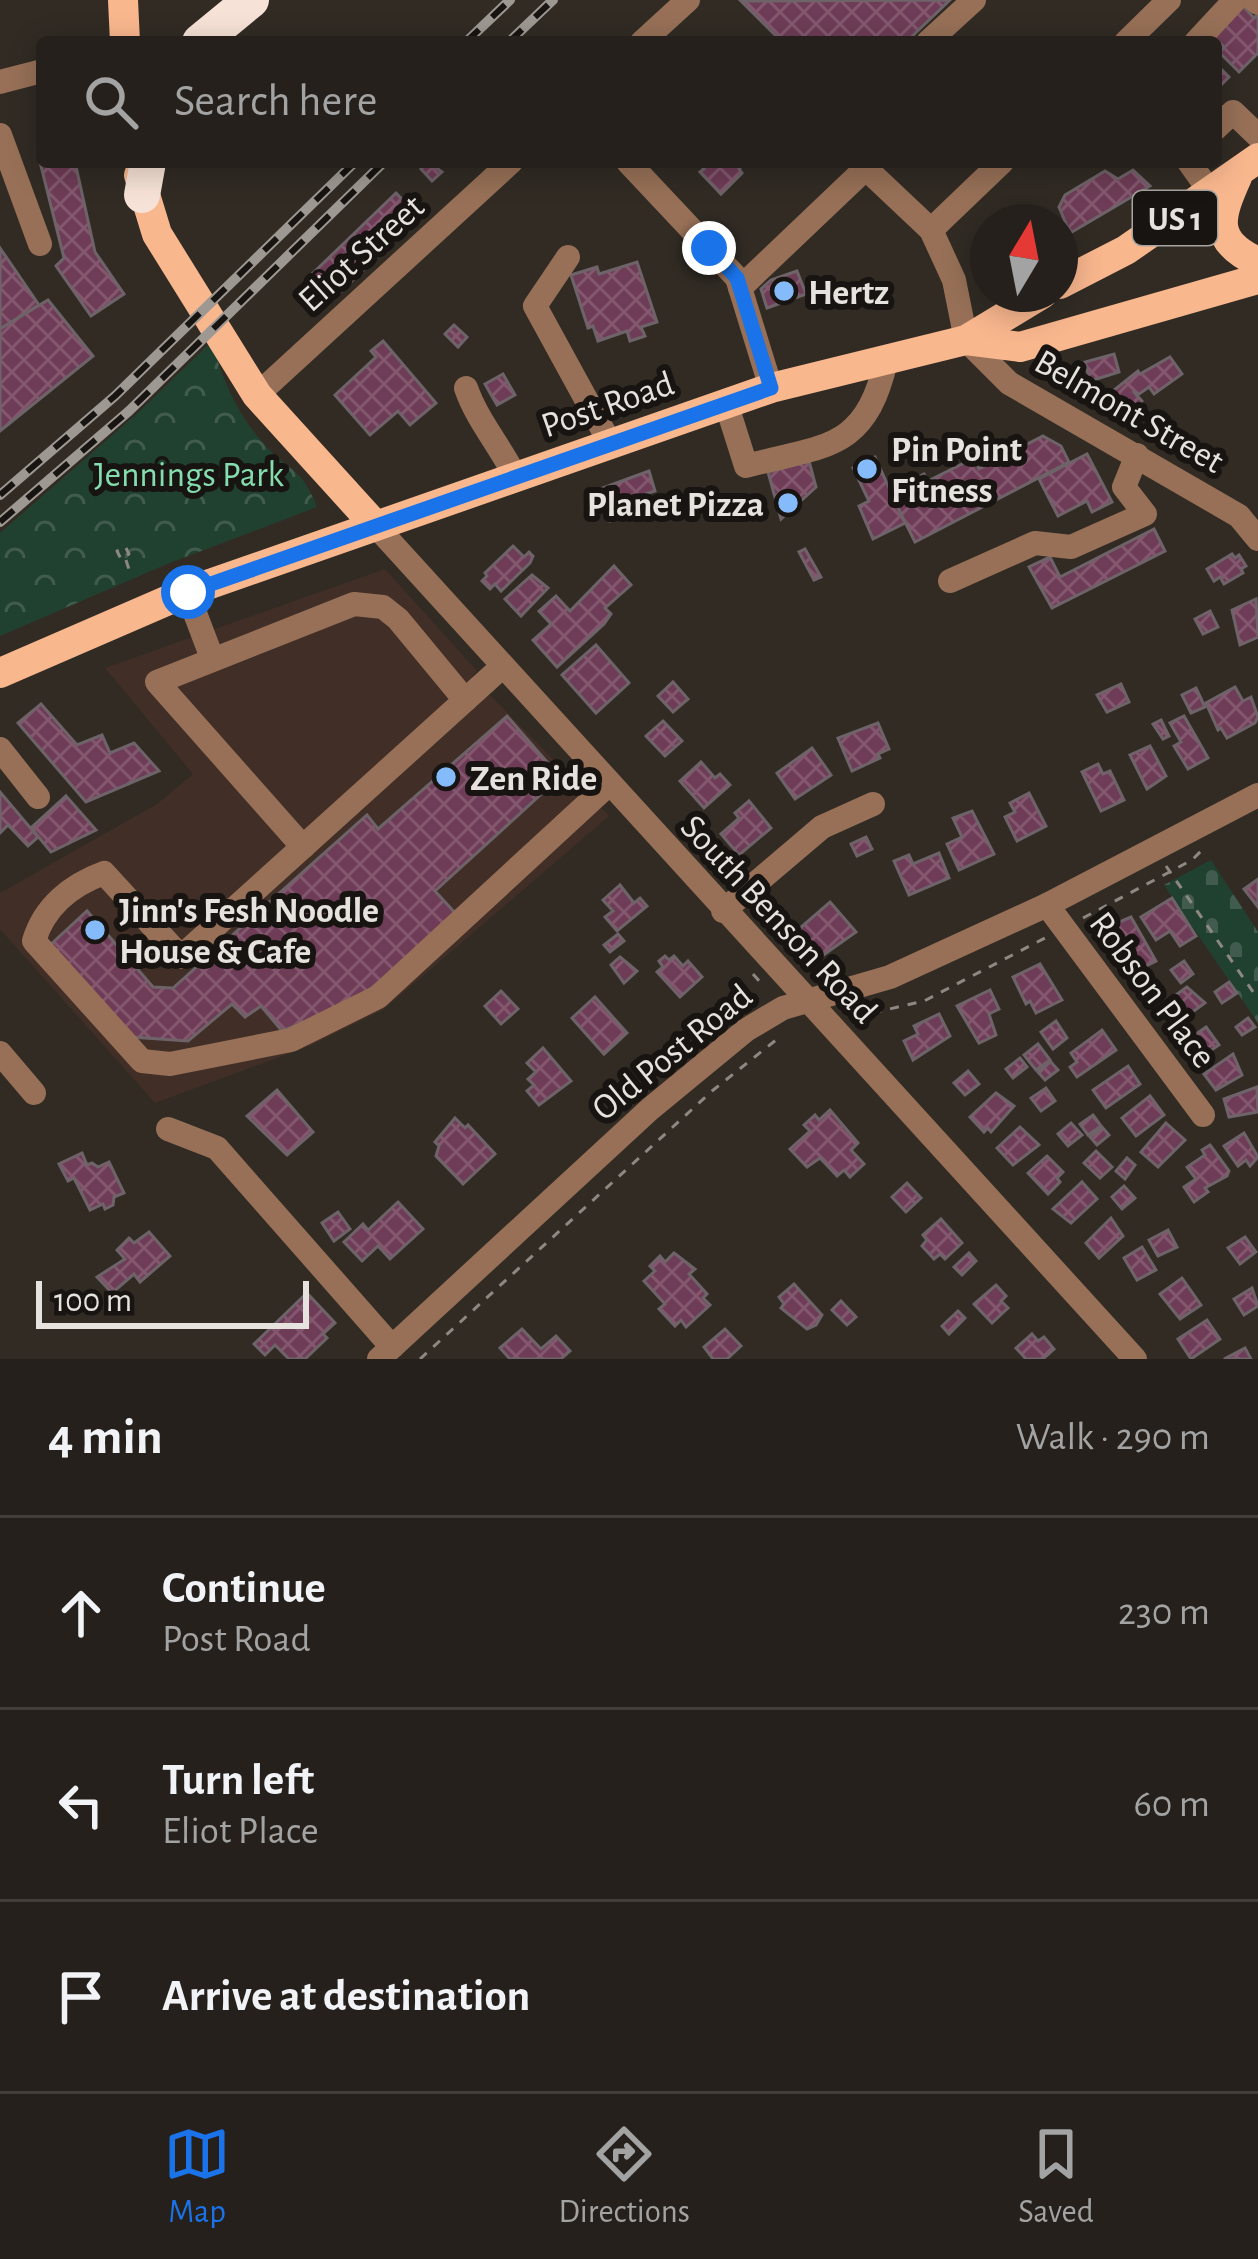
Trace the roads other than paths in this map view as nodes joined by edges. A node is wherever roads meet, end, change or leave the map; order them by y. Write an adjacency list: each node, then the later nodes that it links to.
1 (123, 0): 7 (main road)
2 (255, 0): 8 (highway); 9 (highway)
3 (688, 0): 10 (street)
4 (974, 0): 11 (street)
5 (1169, 0): 12 (street)
6 (1235, 0): 13 (street)
7 (125, 36)
8 (208, 36)
9 (228, 36)
10 (649, 36)
11 (935, 36)
12 (1132, 36)
13 (1202, 36)
14 (36, 73): 15 (street)
15 (0, 82)
16 (1222, 122): 18 (street)
17 (0, 135): 27 (street)
18 (1258, 136)
19 (504, 168): 38 (street, Eliot Street)
20 (634, 168): 32 (street)
21 (860, 168): 32 (street)
22 (864, 168): 26 (street)
23 (996, 168): 26 (street)
24 (142, 173): 38 (main road)
25 (1235, 176): 29 (main road); 30 (main road, US 1)
26 (931, 230): 34 (street)
27 (40, 244)
28 (568, 257): 40 (street)
29 (1258, 262)
30 (1078, 275)
31 (1258, 279): 34 (main road, Post Road / US 1)
32 (740, 288): 37 (street)
33 (1012, 312): 34 (main road, US 1)
34 (966, 340): 35 (main road, Post Road / US 1); 41 (street, Belmont Street)
35 (886, 361): 37 (main road, Post Road / US 1); 39 (street)
36 (466, 388): 42 (street)
37 (771, 388): 39 (main road, Post Road / US 1)
38 (257, 395): 43 (main road)
39 (726, 404): 40 (main road, Post Road / US 1)
40 (610, 443): 42 (main road, Post Road / US 1)
41 (1137, 455): 44 (street, Belmont Street); 45 (street)
42 (515, 476): 43 (main road, Post Road / US 1)
43 (374, 524): 46 (main road, Post Road / US 1); 48 (street, South Benson Road)
44 (1258, 538)
45 (950, 580)
46 (188, 592): 47 (street); 49 (main road, Post Road / US 1)
47 (212, 658): 50 (street); 56 (street)
48 (502, 666): 50 (street); 52 (street, South Benson Road)
49 (0, 673)
50 (465, 700): 56 (street)
51 (0, 749): 54 (street)
52 (608, 785): 56 (street); 58 (street, South Benson Road)
53 (1258, 795): 57 (street, Old Post Road)
54 (38, 797)
55 (873, 804): 58 (street)
56 (302, 847)
57 (1047, 905): 59 (street, Old Post Road); 62 (street, Robson Place)
58 (723, 910): 59 (street, South Benson Road)
59 (808, 1000): 64 (street, Old Post Road); 65 (street, South Benson Road)
60 (0, 1053): 61 (street)
61 (34, 1093)
62 (1203, 1114)
63 (168, 1129): 64 (street)
64 (386, 1353)
65 (1135, 1359)

